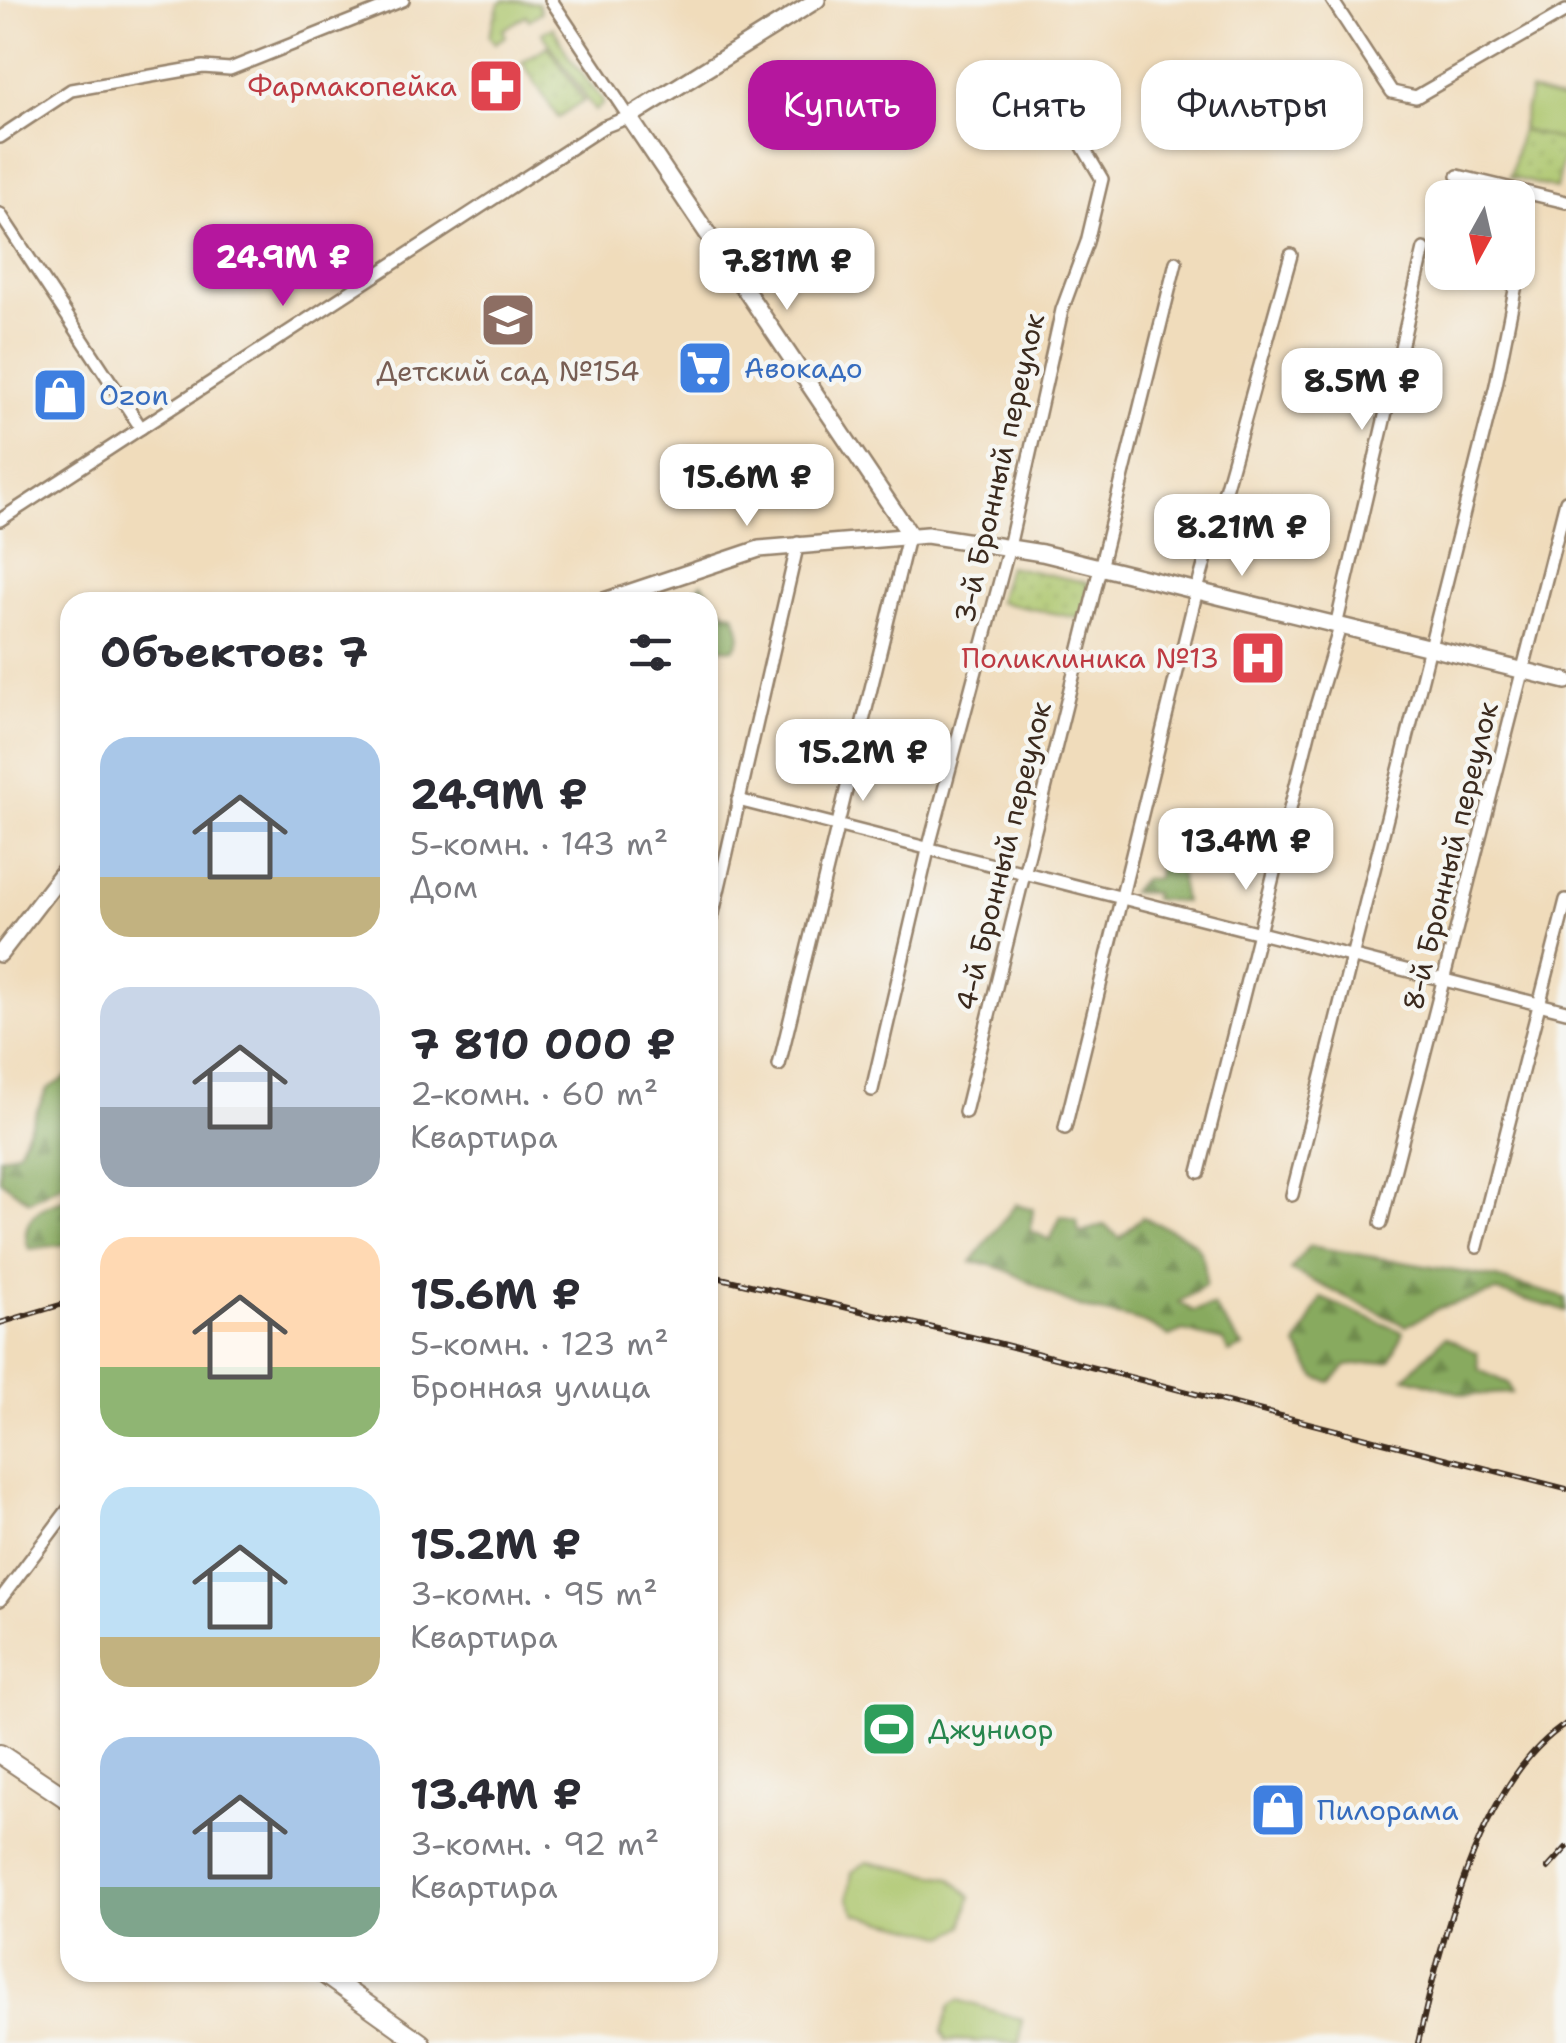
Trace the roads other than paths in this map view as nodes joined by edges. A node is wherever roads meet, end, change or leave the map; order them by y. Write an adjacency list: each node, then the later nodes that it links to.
1 (404, 0): 7 (street)
2 (551, 0): 6 (street)
3 (817, 0): 6 (street)
4 (1332, 0): 5 (street)
5 (1566, 11)
6 (629, 117): 16 (street); 19 (street)
7 (0, 137)
8 (1085, 150): 21 (street, 3-й Бронный переулок)
9 (1458, 176): 10 (street)
10 (1566, 202)
11 (0, 214): 16 (street)
12 (1424, 249): 25 (street)
13 (1291, 255): 23 (street)
14 (1176, 262): 22 (street, 4-й Бронный переулок)
15 (1515, 290): 26 (street)
16 (141, 428): 18 (street)
17 (1566, 501): 27 (street, 8-й Бронный переулок)
18 (0, 520)
19 (909, 533): 20 (street); 21 (street); 30 (street)
20 (798, 543): 24 (street); 29 (street)
21 (1009, 546): 22 (street); 31 (street, 3-й Бронный переулок)
22 (1098, 566): 23 (street); 32 (street, 4-й Бронный переулок)
23 (1196, 590): 25 (street); 35 (street)
24 (629, 592)
25 (1338, 627): 26 (street); 37 (street)
26 (1429, 648): 27 (street); 39 (street)
27 (1522, 670): 28 (street); 40 (street, 8-й Бронный переулок)
28 (1566, 681)
29 (738, 800): 30 (street); 34 (street)
30 (837, 824): 31 (street); 43 (street)
31 (930, 846): 32 (street); 44 (street, 3-й Бронный переулок)
32 (1022, 874): 35 (street); 45 (street, 4-й Бронный переулок)
33 (60, 881): 38 (street)
34 (718, 890)
35 (1120, 898): 37 (street); 46 (street)
36 (1566, 900): 41 (street)
37 (1257, 933): 39 (street); 47 (street)
38 (0, 954)
39 (1354, 959): 40 (street); 48 (street)
40 (1445, 983): 41 (street); 49 (street, 8-й Бронный переулок)
41 (1539, 1005): 42 (street); 50 (street)
42 (1566, 1011)
43 (779, 1065)
44 (872, 1090)
45 (965, 1112)
46 (1065, 1128)
47 (1198, 1172)
48 (1292, 1195)
49 (1381, 1224)
50 (1476, 1246)
51 (60, 1520): 52 (street)
52 (0, 1600)
53 (0, 1754): 54 (main road)
54 (60, 1794)
55 (335, 1982): 56 (main road)
56 (421, 2043)

